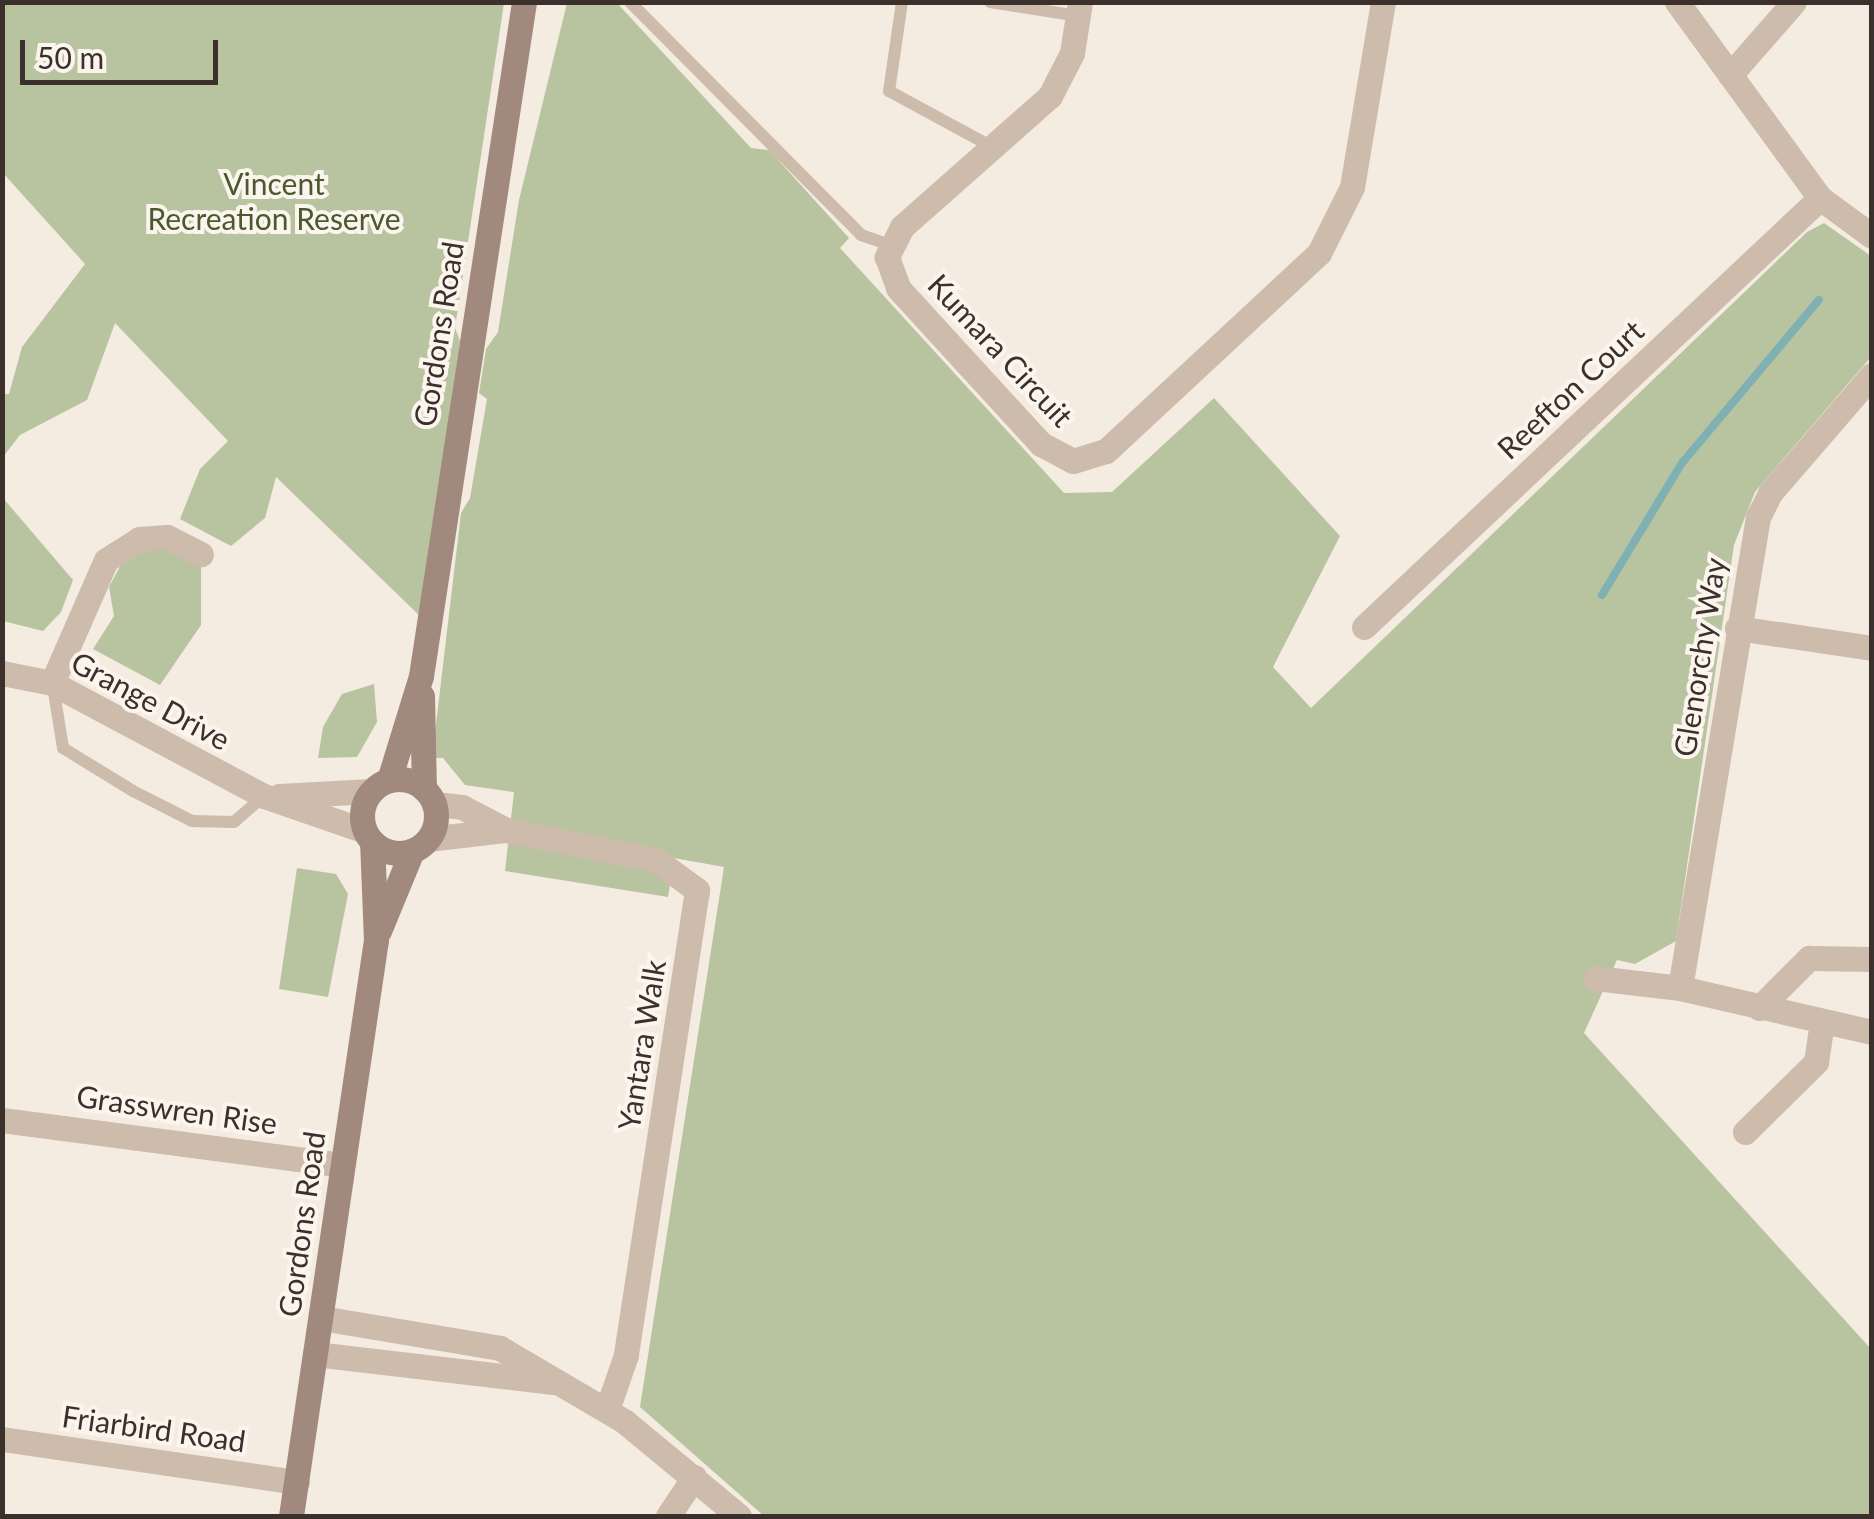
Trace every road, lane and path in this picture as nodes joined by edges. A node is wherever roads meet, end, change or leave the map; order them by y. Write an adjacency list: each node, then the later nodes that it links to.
1 (524, 2): 20 (street, Gordons Road)
2 (630, 2): 13 (lane)
3 (902, 2): 10 (lane)
4 (990, 2): 8 (lane)
5 (1383, 2): 13 (street, Kumara Circuit)
6 (1677, 2): 9 (street)
7 (1794, 2): 9 (street)
8 (1079, 9): 10 (street)
9 (1730, 74): 11 (street)
10 (992, 147): 13 (street)
11 (1820, 198): 12 (street); 16 (street, Reefton Court)
12 (1872, 236)
13 (890, 245)
14 (1872, 376): 17 (street, Glenorchy Way)
15 (200, 554): 21 (street)
16 (1364, 627)
17 (1737, 628): 18 (street); 31 (street, Glenorchy Way)
18 (1872, 648)
19 (2, 673): 21 (street, Grange Drive)
20 (421, 676): 22 (street, Gordons Road); 24 (street, Gordons Road)
21 (52, 683): 23 (street, Grange Drive); 23 (lane)
22 (380, 786): 23 (street); 24 (street); 26 (street)
23 (264, 796): 26 (street, Grange Drive)
24 (429, 797): 25 (street, Yantara Walk); 27 (street)
25 (506, 830): 27 (street, Yantara Walk); 41 (street, Yantara Walk)
26 (369, 836): 27 (street); 28 (street, Gordons Road)
27 (420, 845): 28 (street, Gordons Road)
28 (376, 940): 37 (street, Gordons Road)
29 (1872, 959): 32 (street)
30 (1595, 978): 31 (street)
31 (1680, 988): 32 (street)
32 (1759, 1008): 33 (street)
33 (1822, 1022): 34 (street); 36 (street)
34 (1872, 1032)
35 (2, 1120): 37 (street, Grasswren Rise)
36 (1745, 1132)
37 (342, 1165): 38 (street, Gordons Road)
38 (320, 1318): 39 (street, Gordons Road); 40 (street)
39 (315, 1354): 40 (street); 44 (street, Gordons Road)
40 (558, 1382): 41 (street)
41 (607, 1410): 43 (street)
42 (2, 1439): 44 (street, Friarbird Road)
43 (694, 1476): 46 (street); 47 (street)
44 (296, 1482): 45 (street, Gordons Road)
45 (291, 1516)
46 (668, 1516)
47 (739, 1516)

